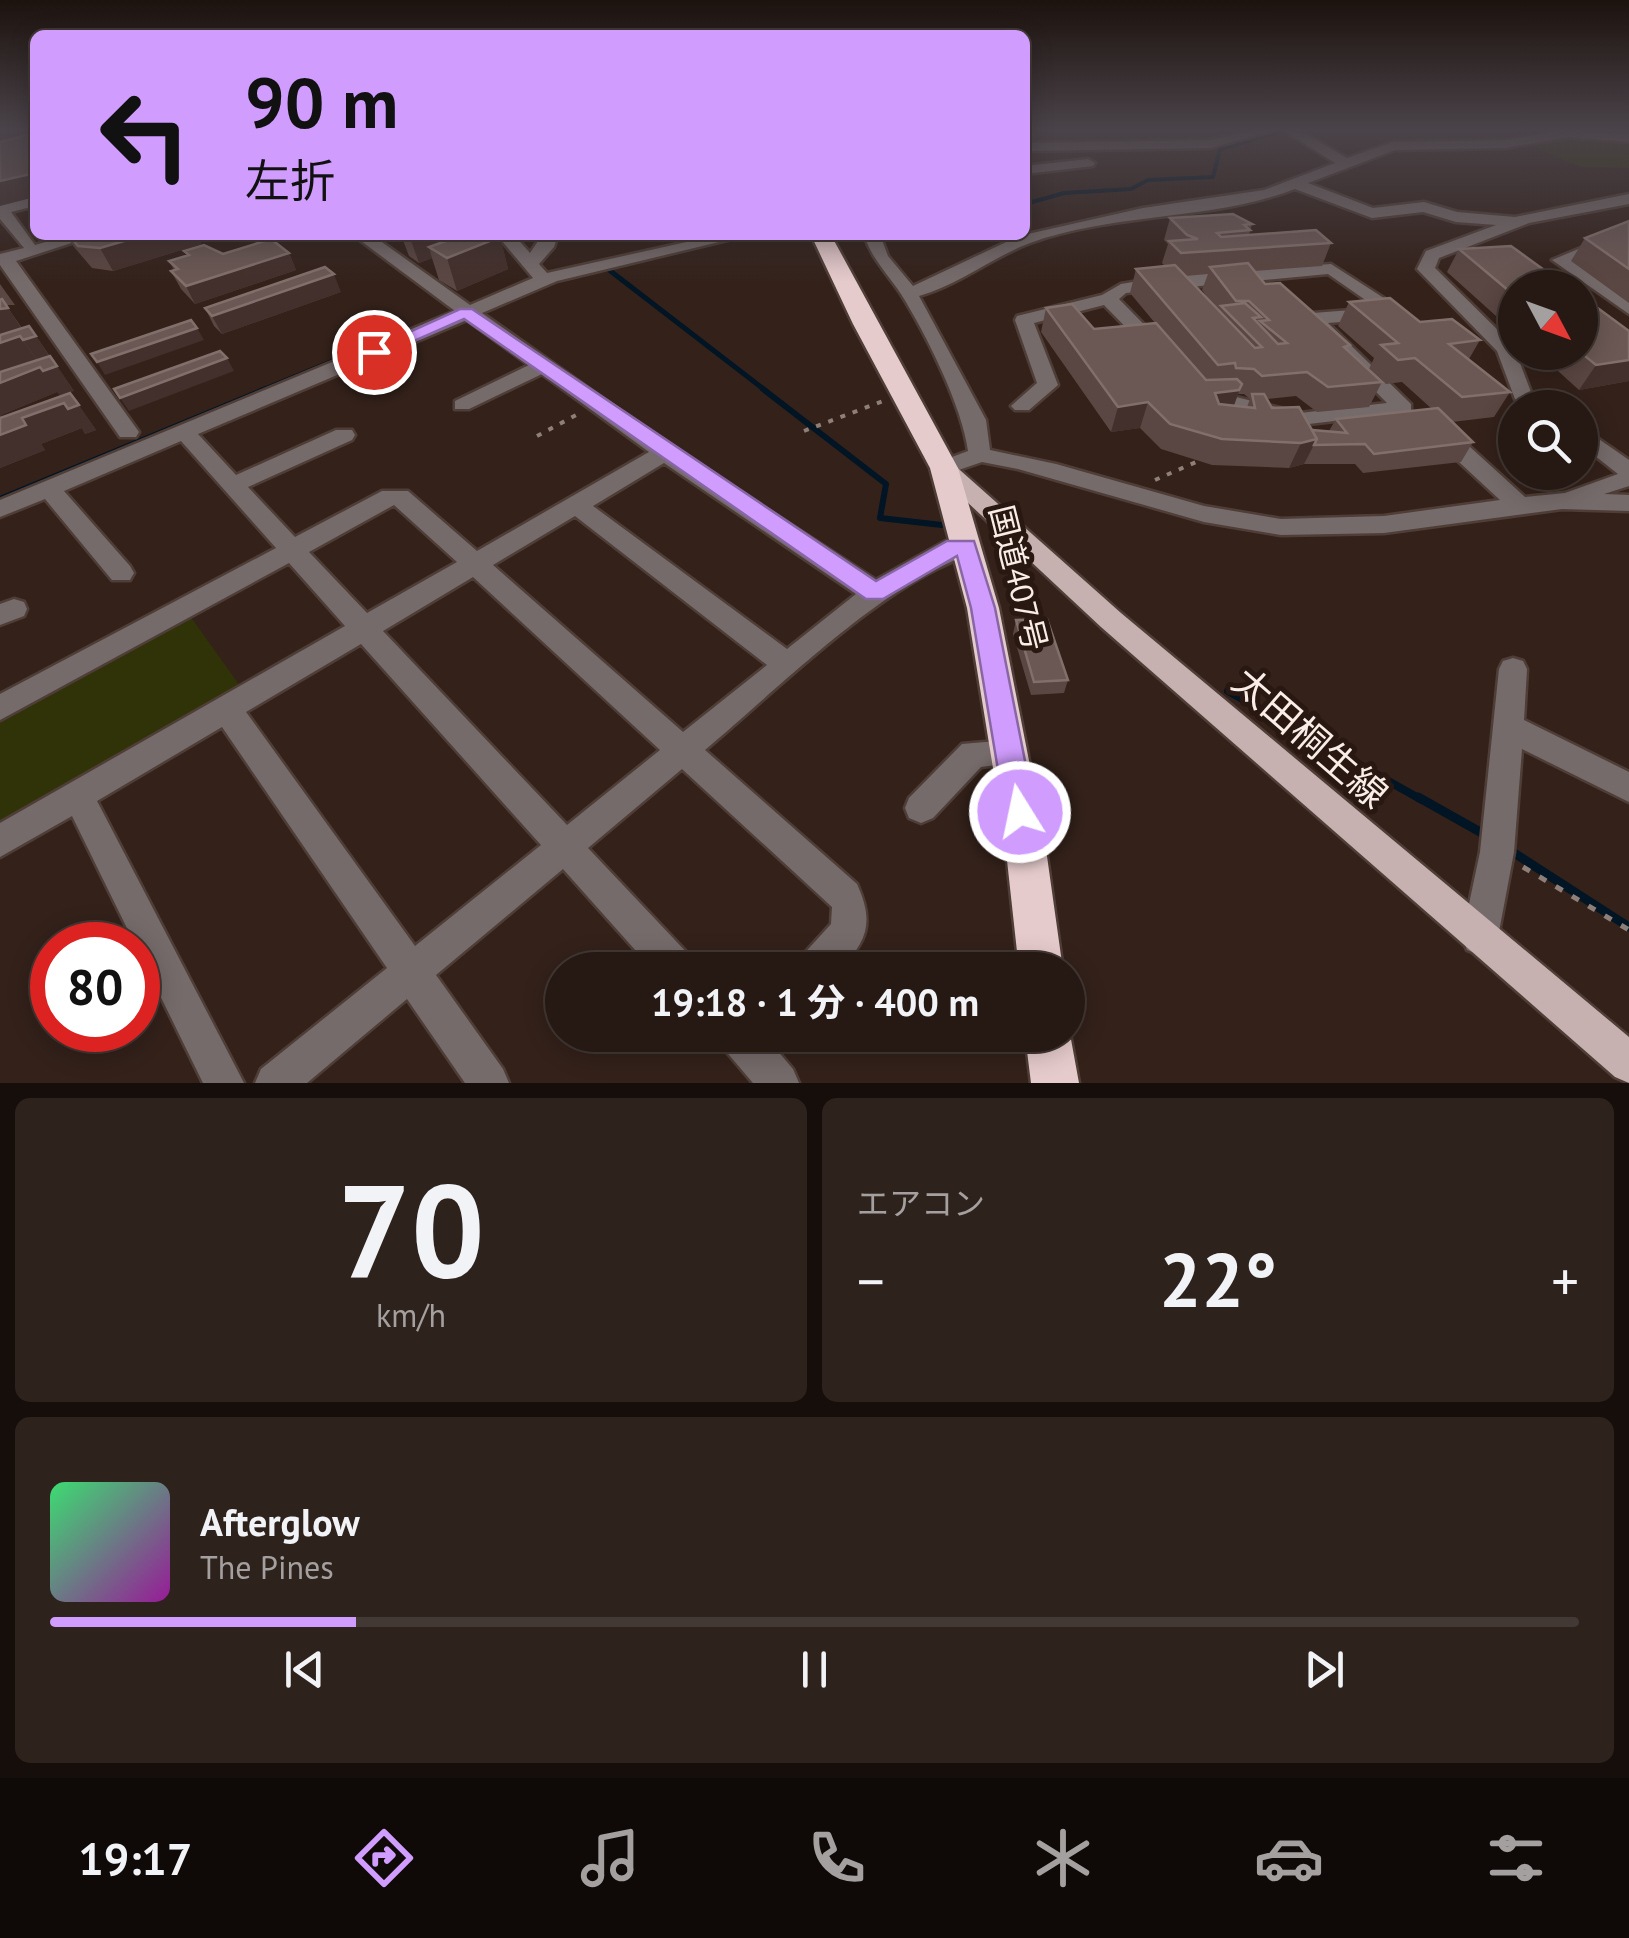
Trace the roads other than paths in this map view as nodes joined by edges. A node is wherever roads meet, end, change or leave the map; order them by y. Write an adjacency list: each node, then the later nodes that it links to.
1 (1304, 181): 2 (street)
2 (1296, 184): 6 (street); 8 (street)
3 (1629, 199): 6 (street)
4 (30, 202): 5 (street)
5 (1, 210): 18 (street)
6 (1522, 222): 30 (street)
7 (1629, 233): 27 (street)
8 (1030, 238)
9 (42, 240): 18 (street)
10 (68, 240): 20 (street)
11 (368, 240): 23 (street)
12 (508, 240): 19 (street); 21 (street)
13 (548, 240): 21 (street)
14 (682, 240): 24 (street)
15 (824, 240): 40 (highway, 国道407号)
16 (874, 240): 25 (street)
17 (1022, 240): 25 (street)
18 (27, 244): 20 (street)
19 (493, 251)
20 (2, 256): 34 (street)
21 (529, 264): 24 (street)
22 (438, 270): 23 (street)
23 (420, 277): 28 (street)
24 (544, 280): 28 (street)
25 (909, 293): 39 (street)
26 (1108, 299): 32 (street); 33 (street); 33 (street)
27 (1629, 310)
28 (466, 313): 29 (street); 35 (street)
29 (543, 366): 31 (street); 38 (street)
30 (1520, 390)
31 (462, 405)
32 (1022, 406)
33 (1404, 408): 47 (street)
34 (128, 432)
35 (184, 432): 42 (street); 43 (street)
36 (344, 435): 42 (street)
37 (1598, 448): 41 (street)
38 (666, 452): 46 (street); 53 (street)
39 (980, 455): 40 (street); 47 (street)
40 (944, 468): 49 (highway, 国道407号); 67 (main road, 太田桐生線)
41 (1629, 474): 44 (street)
42 (233, 486): 50 (street)
43 (49, 489): 48 (street); 52 (street)
44 (1557, 501): 45 (street); 47 (street)
45 (1629, 503)
46 (576, 505): 51 (street); 55 (street)
47 (1520, 506)
48 (0, 509)
49 (966, 547): 53 (street); 61 (highway, 国道407号)
50 (290, 548): 51 (street); 54 (street); 57 (street)
51 (477, 564): 54 (street); 60 (street)
52 (121, 574)
53 (875, 593): 55 (street)
54 (364, 630): 58 (street); 66 (street)
55 (787, 665): 60 (street)
56 (1513, 669): 59 (street)
57 (0, 708)
58 (228, 709): 63 (street); 71 (street)
59 (1506, 726): 62 (street); 67 (street)
60 (683, 750): 66 (street); 69 (street)
61 (1009, 753): 64 (street); 70 (highway, 国道407号)
62 (1629, 788)
63 (78, 796): 65 (street); 75 (street)
64 (921, 808)
65 (0, 841)
66 (564, 848): 68 (street); 71 (street)
67 (1480, 937): 74 (main road, 太田桐生線)
68 (661, 952)
69 (830, 952)
70 (1038, 952)
71 (411, 972): 76 (street); 77 (street)
72 (756, 1052): 78 (street)
73 (1051, 1052): 79 (highway)
74 (1629, 1063)
75 (224, 1083)
76 (275, 1083)
77 (490, 1083)
78 (779, 1083)
79 (1056, 1083)

